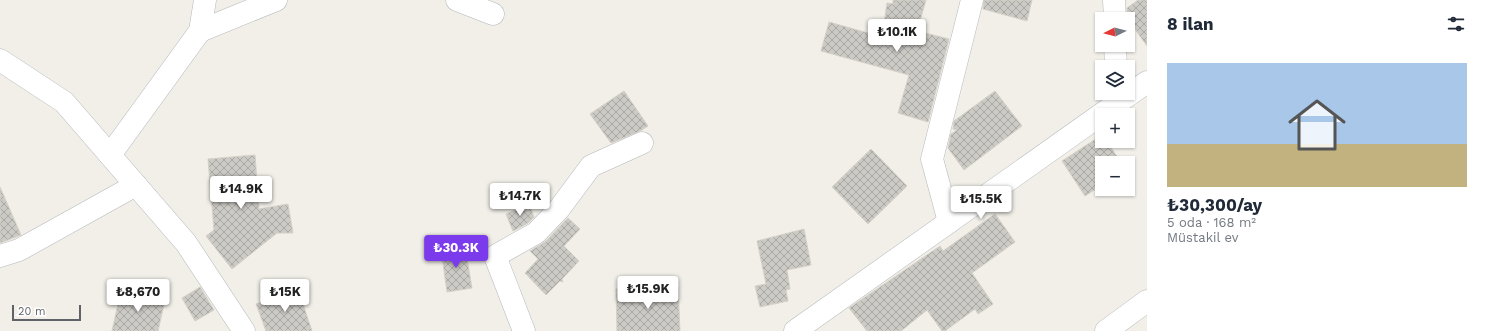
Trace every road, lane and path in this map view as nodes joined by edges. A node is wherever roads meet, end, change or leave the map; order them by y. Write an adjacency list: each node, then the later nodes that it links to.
1 (205, 0): 8 (street)
2 (276, 0): 8 (street)
3 (457, 0): 7 (street)
4 (972, 0): 16 (street)
5 (1114, 0): 6 (street)
6 (1114, 12)
7 (493, 14)
8 (200, 31): 14 (street)
9 (0, 60): 14 (street)
10 (1147, 82): 11 (street)
11 (1135, 88)
12 (1113, 100): 16 (street)
13 (642, 143): 20 (street)
14 (110, 155): 15 (street)
15 (136, 184): 17 (street); 19 (street)
16 (949, 222): 21 (street)
17 (0, 256)
18 (1147, 300): 22 (street)
19 (244, 331)
20 (524, 331)
21 (795, 331)
22 (1106, 331)

